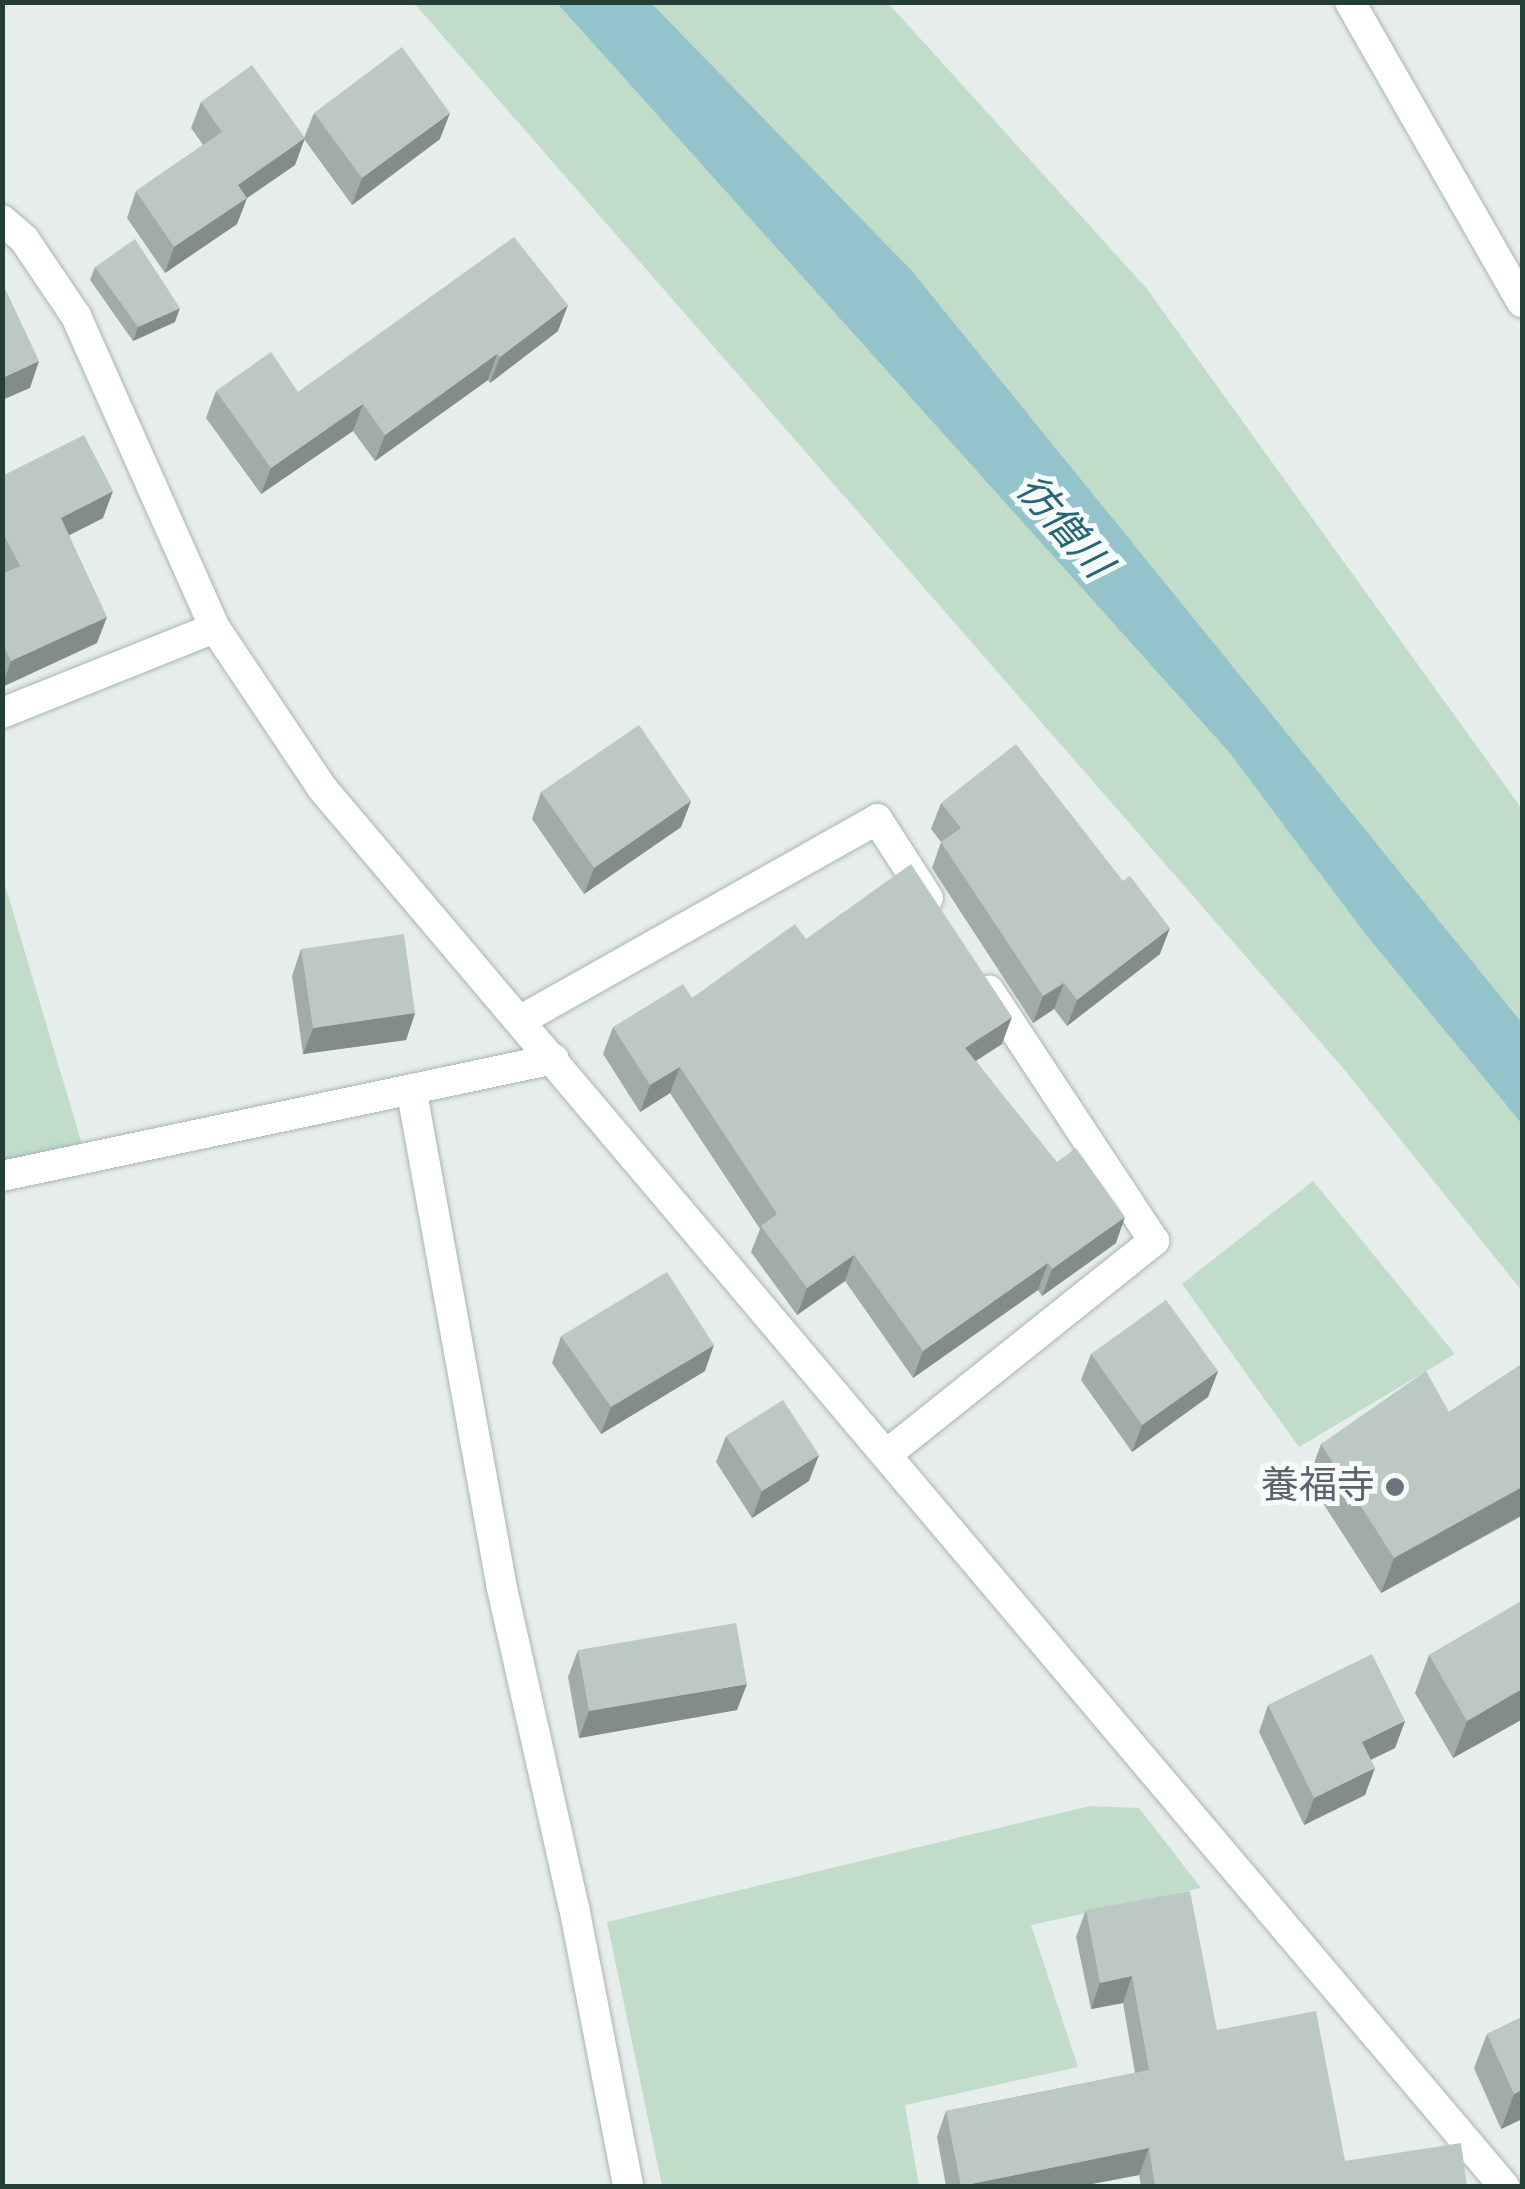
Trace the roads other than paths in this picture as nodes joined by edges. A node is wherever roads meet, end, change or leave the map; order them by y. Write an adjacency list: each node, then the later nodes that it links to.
1 (1350, 2): 3 (street)
2 (2, 220): 4 (street)
3 (1522, 302)
4 (215, 628): 5 (street); 8 (street)
5 (2, 713)
6 (941, 917): 8 (street)
7 (973, 966): 12 (street)
8 (521, 1020): 9 (street)
9 (554, 1059): 10 (street); 12 (street)
10 (412, 1093): 11 (street); 13 (street)
11 (2, 1176)
12 (887, 1454): 14 (street)
13 (628, 2186)
14 (1504, 2186)

